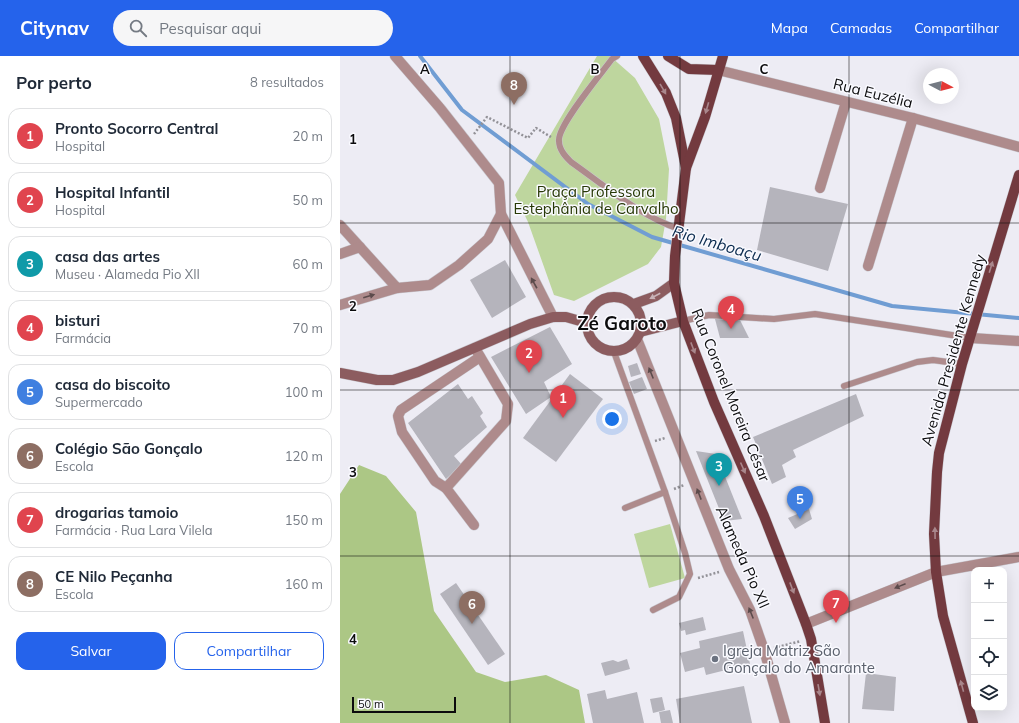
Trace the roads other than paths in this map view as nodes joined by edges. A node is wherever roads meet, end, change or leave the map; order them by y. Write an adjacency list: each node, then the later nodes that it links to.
1 (395, 56): 13 (street)
2 (617, 56): 15 (lane)
3 (643, 56): 10 (main road, one-way to 10)
4 (668, 56): 6 (main road)
5 (723, 56): 6 (main road)
6 (718, 70): 7 (street, Rua Euzélia); 10 (main road, one-way to 10)
7 (846, 102): 8 (street, Rua Euzélia); 12 (street)
8 (913, 118): 9 (street, Rua Euzélia); 18 (street)
9 (1019, 147)
10 (686, 168): 15 (main road, Rua Coronel Moreira César)
11 (1019, 175): 26 (main road, Avenida Presidente Kennedy, one-way to 11)
12 (820, 188)
13 (500, 214): 20 (street); 23 (street, one-way to 13)
14 (340, 225): 16 (street)
15 (679, 230): 19 (main road, Rua Coronel Moreira César)
16 (360, 247): 17 (street); 20 (street)
17 (340, 254)
18 (868, 266)
19 (674, 283): 21 (street, one-way to 21); 24 (main road, Rua Coronel Moreira César)
20 (397, 288): 22 (street, one-way to 20)
21 (634, 304): 25 (street); 27 (street)
22 (340, 305)
23 (553, 317): 25 (street); 29 (street)
24 (682, 321): 26 (lane); 27 (street); 42 (main road, Rua Coronel Moreira César, one-way to 42)
25 (587, 323): 30 (street)
26 (972, 335): 28 (street); 32 (main road, Avenida Presidente Kennedy)
27 (639, 336): 30 (street); 43 (street, Alameda Pio XII, one-way to 27)
28 (1019, 341)
29 (475, 348): 31 (street); 33 (street)
30 (614, 352): 36 (lane)
31 (480, 357): 35 (street); 35 (street)
32 (962, 364): 34 (lane); 40 (main road, Avenida Presidente Kennedy, one-way to 32)
33 (340, 373)
34 (844, 386)
35 (446, 488): 38 (street)
36 (665, 492): 37 (lane); 41 (lane)
37 (625, 508)
38 (474, 525)
39 (1019, 557): 40 (street)
40 (936, 572): 42 (street, one-way to 42); 45 (main road, Avenida Presidente Kennedy, one-way to 40)
41 (653, 610)
42 (806, 624): 44 (main road, Rua Coronel Moreira César, one-way to 44)
43 (785, 723)
44 (825, 723)
45 (973, 723)

